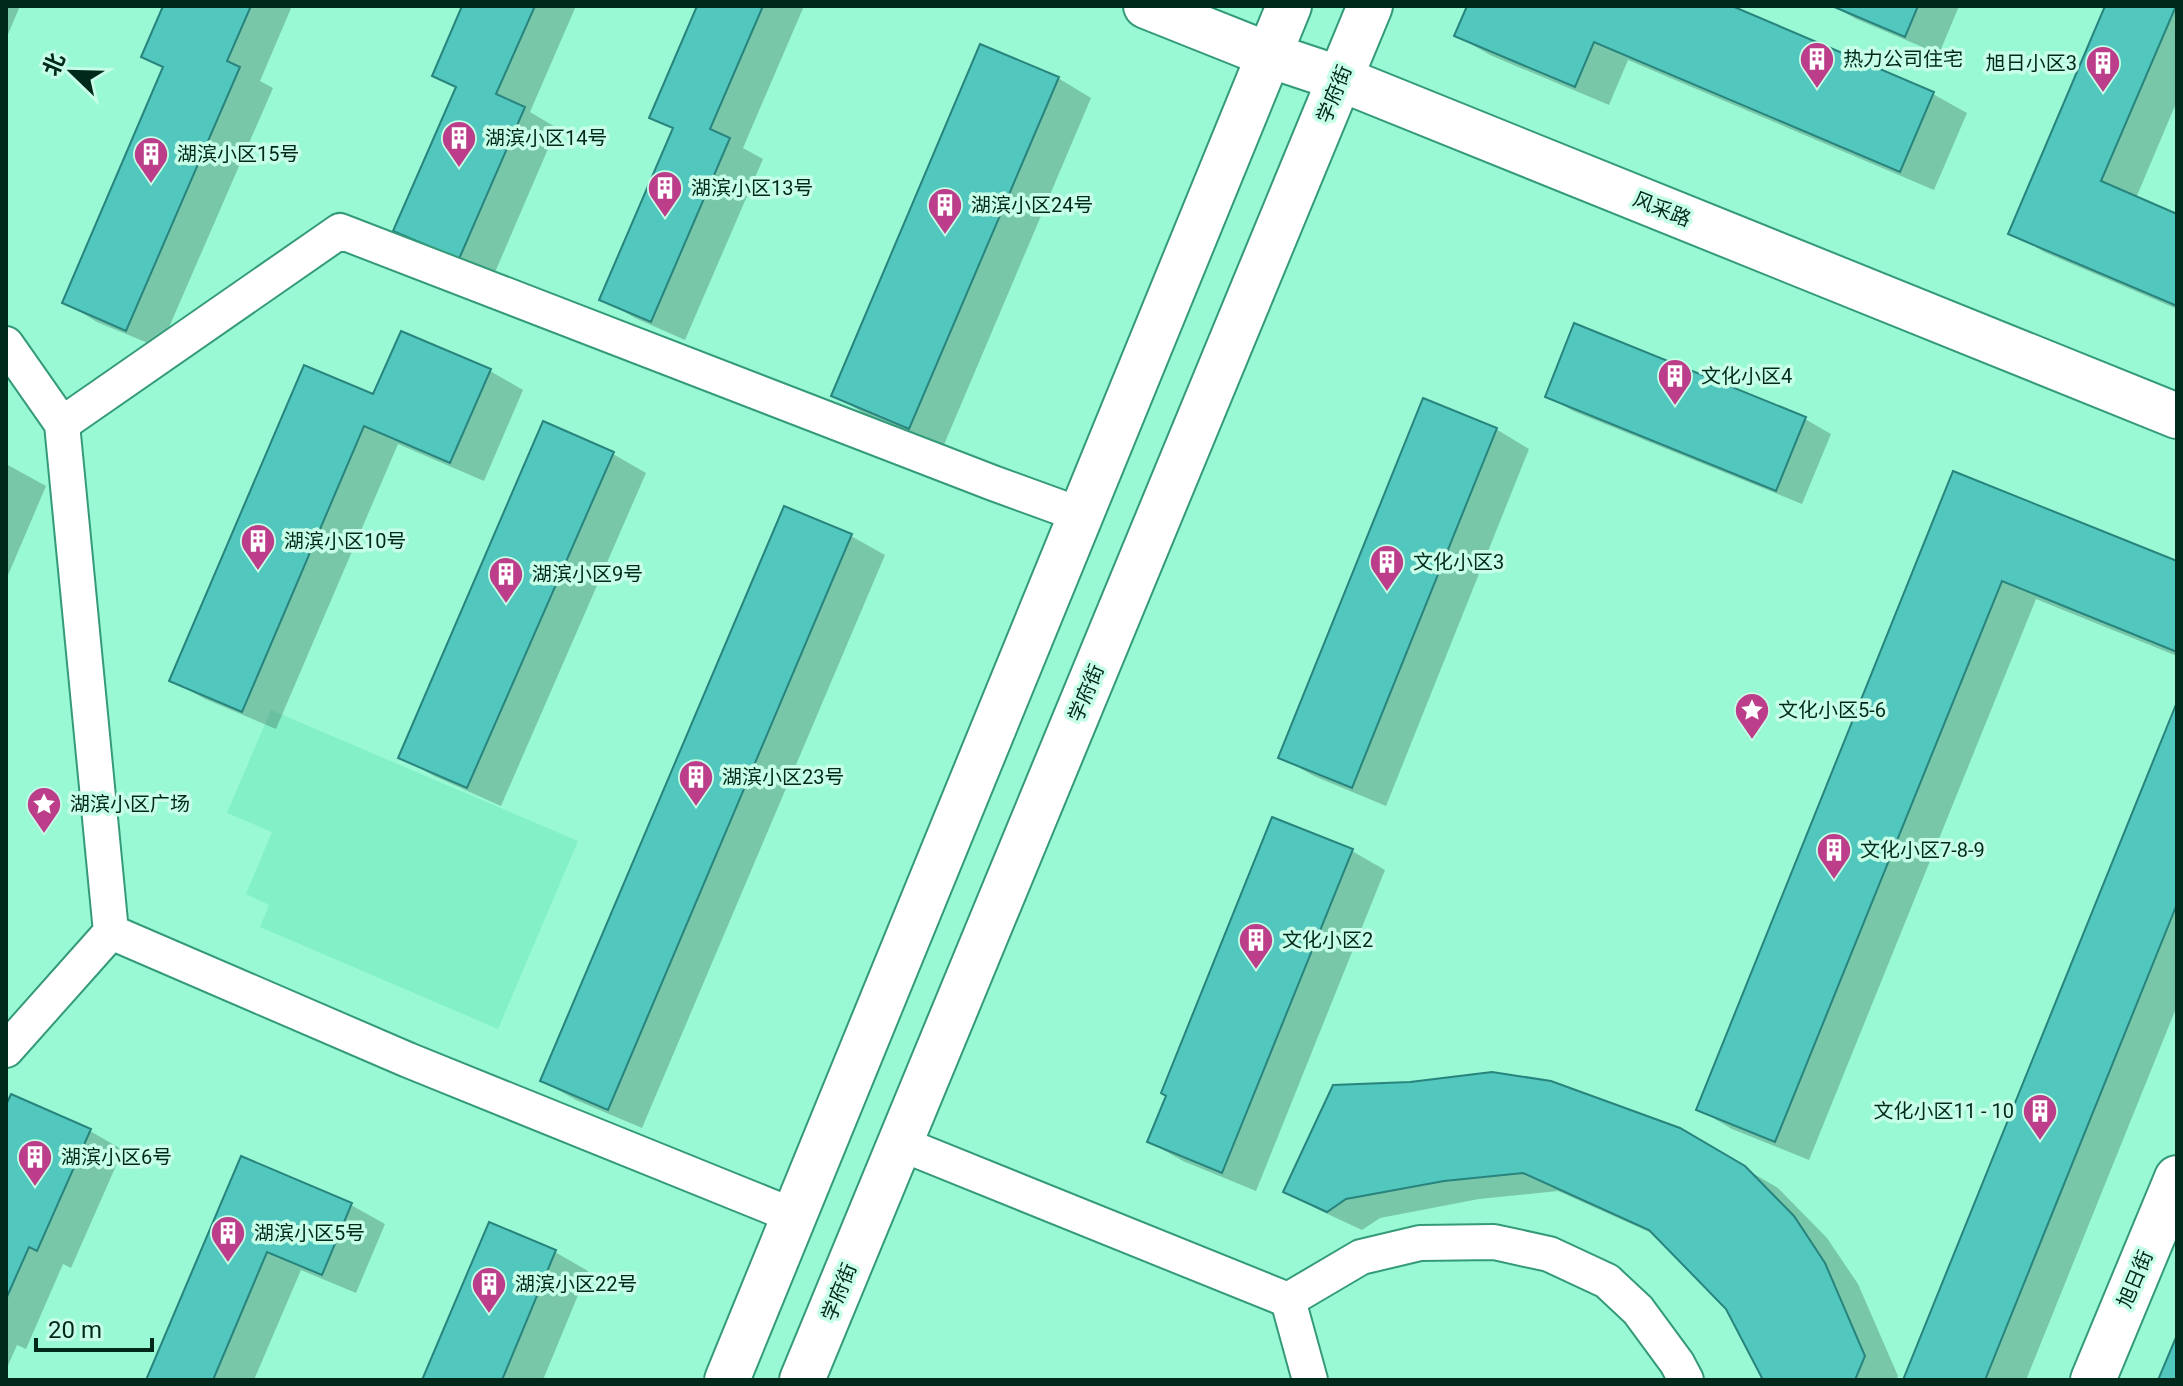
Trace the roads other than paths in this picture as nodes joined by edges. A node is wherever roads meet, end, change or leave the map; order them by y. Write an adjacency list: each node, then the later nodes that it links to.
1 (1146, 6): 4 (main road, 风采路)
2 (1289, 6): 4 (main road)
3 (1370, 6): 5 (main road, 学府街)
4 (1269, 55): 5 (main road, 风采路); 9 (main road)
5 (1341, 79): 7 (main road, 风采路); 12 (main road, 学府街)
6 (6, 344): 8 (street)
7 (2177, 416)
8 (62, 424): 9 (street); 10 (street)
9 (1081, 515): 14 (main road)
10 (111, 932): 11 (street); 14 (street)
11 (6, 1050)
12 (899, 1143): 15 (street); 17 (main road, 学府街)
13 (2177, 1178): 20 (main road, 旭日街)
14 (794, 1216): 16 (main road)
15 (1288, 1300): 18 (street); 19 (street)
16 (727, 1380)
17 (802, 1380)
18 (1310, 1380)
19 (1686, 1380)
20 (2093, 1380)

